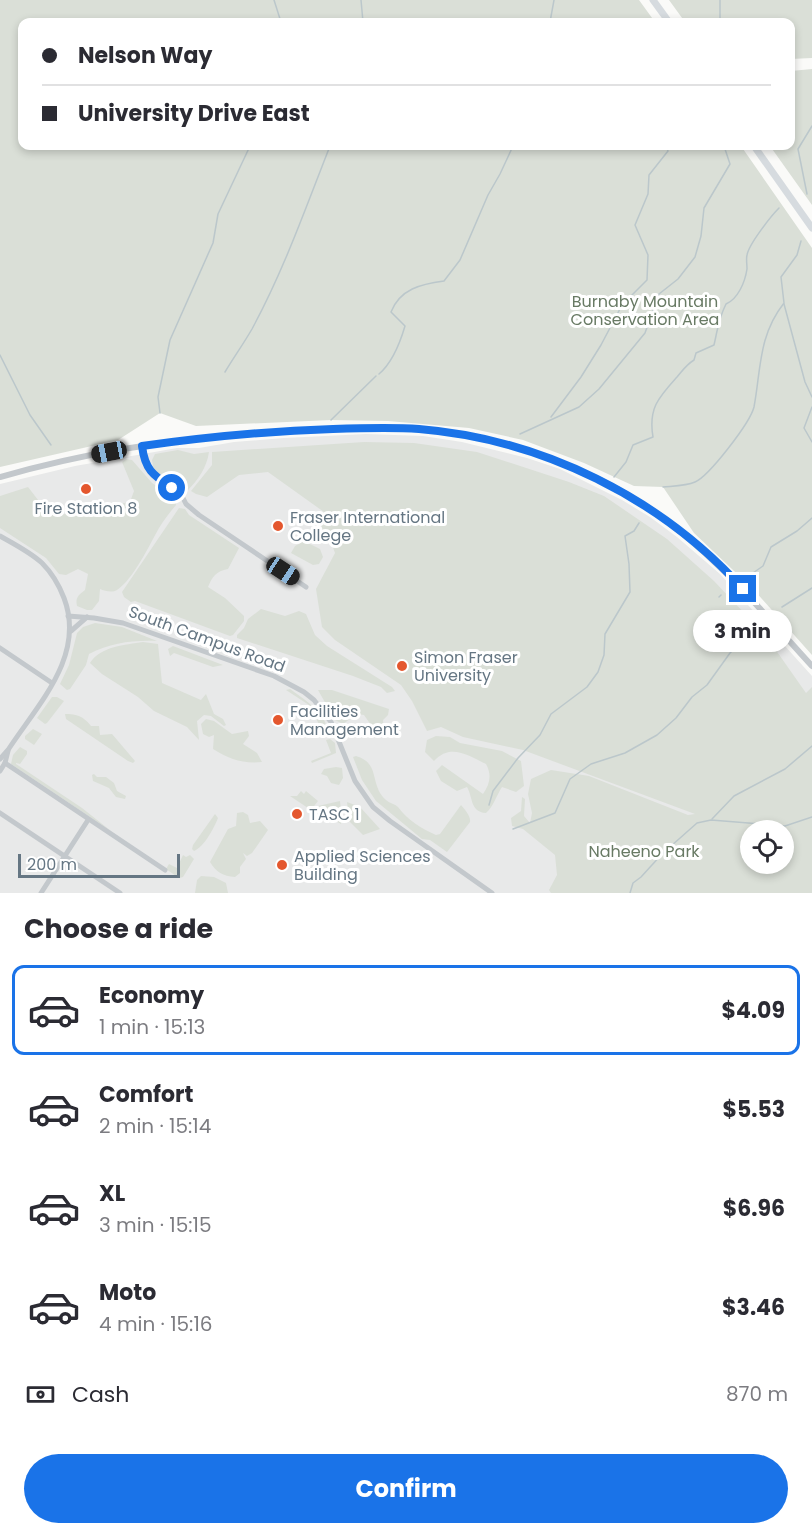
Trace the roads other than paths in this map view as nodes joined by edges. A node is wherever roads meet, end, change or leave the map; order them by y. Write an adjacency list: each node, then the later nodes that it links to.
1 (653, 0): 2 (main road)
2 (666, 18)
3 (757, 150): 4 (main road)
4 (812, 228)
5 (142, 446): 6 (street); 8 (street); 13 (street)
6 (0, 477)
7 (0, 536): 9 (street)
8 (306, 587)
9 (68, 616): 10 (street, South Campus Road); 11 (street)
10 (87, 617): 11 (street); 23 (street, South Campus Road)
11 (71, 631): 14 (street)
12 (0, 648): 14 (street)
13 (812, 666)
14 (52, 683): 15 (street)
15 (3, 761): 16 (street); 18 (street)
16 (0, 771)
17 (0, 813): 19 (street)
18 (88, 820): 19 (street); 20 (street)
19 (65, 856): 21 (street); 22 (street)
20 (165, 870)
21 (41, 893)
22 (120, 893)
23 (492, 893)

